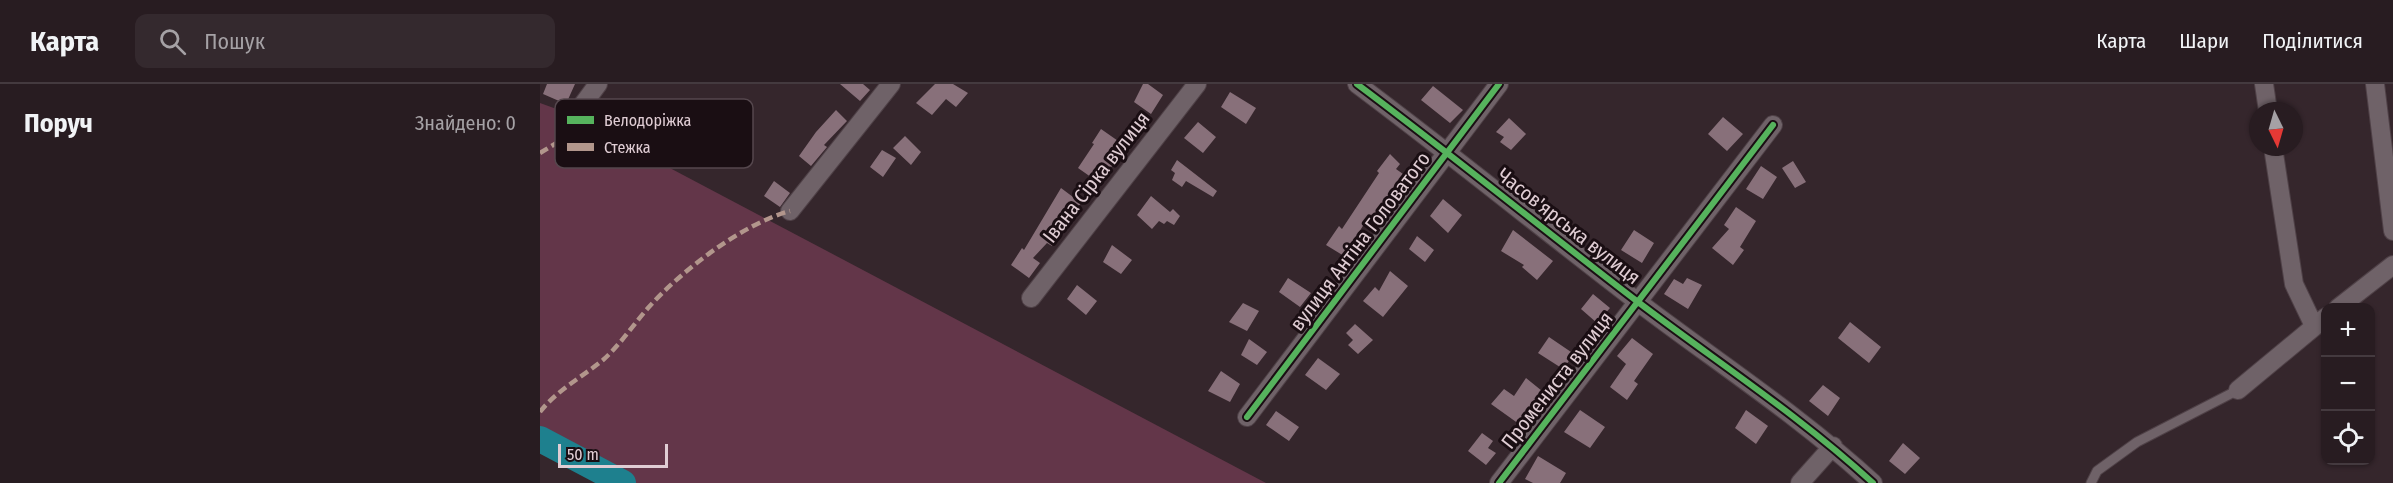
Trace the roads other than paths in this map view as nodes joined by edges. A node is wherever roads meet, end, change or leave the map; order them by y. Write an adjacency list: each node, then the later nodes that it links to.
1 (598, 84): 8 (street)
2 (891, 84): 13 (street)
3 (1197, 84): 16 (street, Івана Сірка вулиця)
4 (1357, 84): 11 (street, Часов'ярська вулиця)
5 (1499, 84): 11 (street, вулиця Антіна Головатого)
6 (2264, 84): 9 (street)
7 (2375, 84): 14 (street)
8 (587, 99)
9 (2267, 102)
10 (1773, 125): 17 (street, Промениста вулиця)
11 (1448, 152): 17 (street, Часов'ярська вулиця); 21 (street, вулиця Антіна Головатого)
12 (2274, 156): 19 (street)
13 (790, 211)
14 (2393, 231)
15 (2393, 265): 18 (street)
16 (1031, 298)
17 (1638, 302): 22 (street, Часов'ярська вулиця); 23 (street, Промениста вулиця)
18 (2344, 303)
19 (2320, 321): 20 (street)
20 (2238, 390): 26 (lane)
21 (1247, 417)
22 (1833, 446): 24 (street); 25 (street, Часов'ярська вулиця)
23 (1499, 483)
24 (1800, 483)
25 (1873, 483)
26 (2091, 483)

